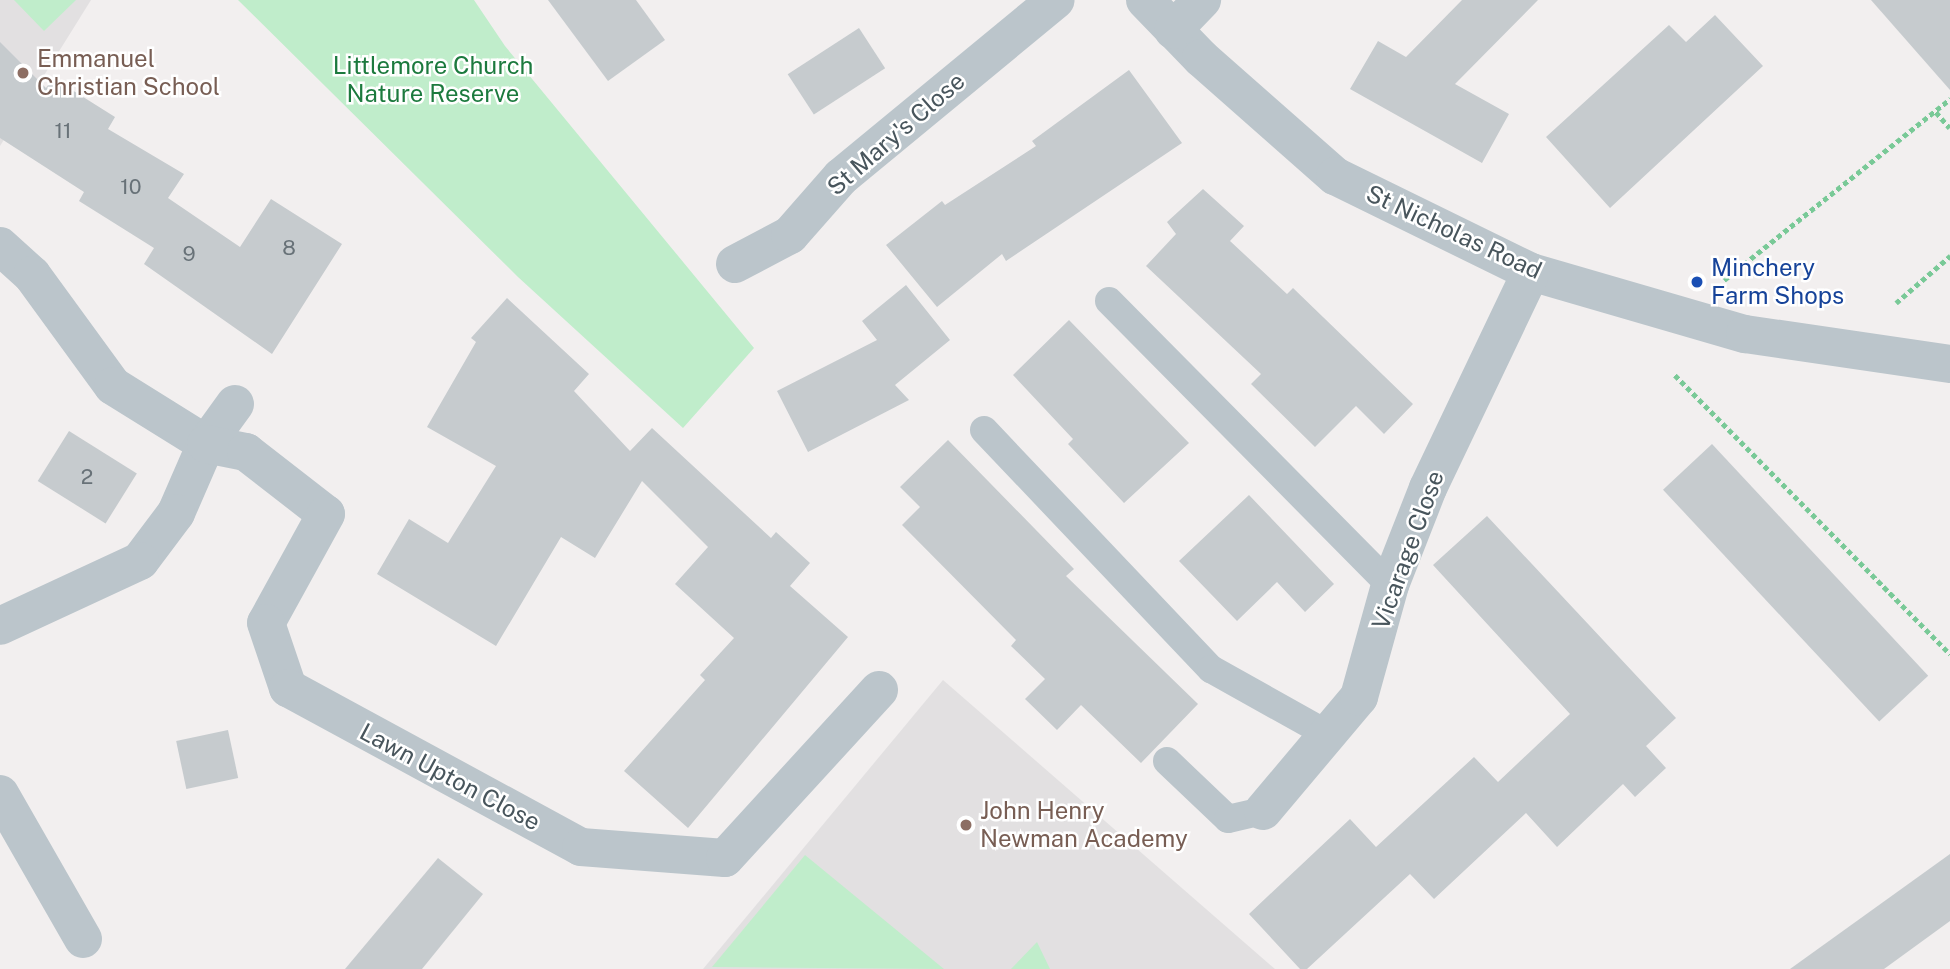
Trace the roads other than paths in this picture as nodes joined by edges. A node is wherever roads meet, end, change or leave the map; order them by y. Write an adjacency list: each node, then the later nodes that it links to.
1 (1056, 0): 6 (street, St Mary's Close)
2 (1145, 0): 4 (street, St Nicholas Road)
3 (1202, 0): 4 (street)
4 (1173, 30): 7 (street, St Nicholas Road)
5 (0, 246): 12 (street)
6 (735, 264)
7 (1531, 272): 9 (street, St Nicholas Road); 13 (street, Vicarage Close)
8 (1109, 301): 13 (lane)
9 (1950, 364)
10 (234, 404): 12 (street)
11 (984, 430): 16 (lane)
12 (206, 444): 14 (street); 15 (street, Lawn Upton Close)
13 (1390, 585): 16 (street, Vicarage Close)
14 (0, 626)
15 (878, 690)
16 (1329, 735): 19 (street, Vicarage Close)
17 (1167, 761): 19 (lane)
18 (0, 794): 20 (street)
19 (1263, 811)
20 (83, 939)

